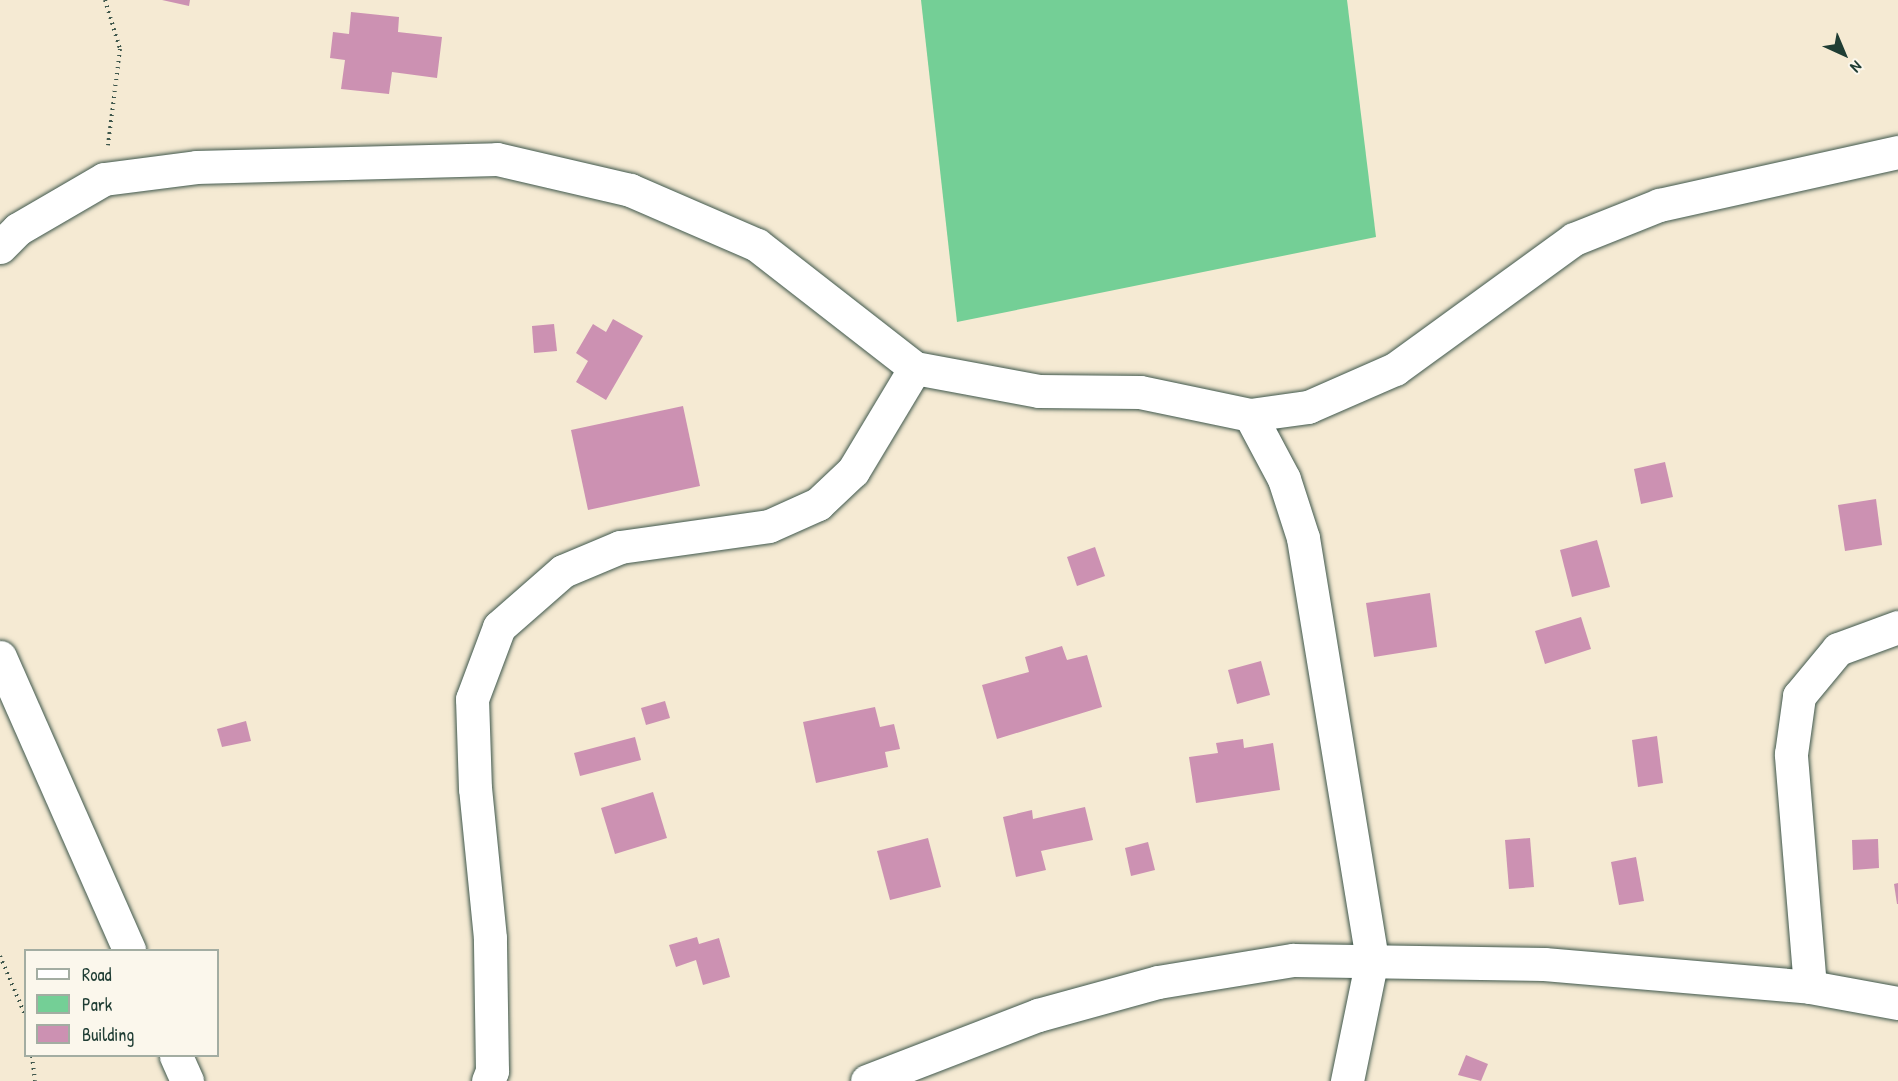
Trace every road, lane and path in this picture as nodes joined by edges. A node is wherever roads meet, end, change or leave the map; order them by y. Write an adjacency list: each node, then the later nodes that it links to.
1 (105, 0): 3 (path)
2 (1898, 152): 6 (street)
3 (104, 179): 4 (street); 5 (street)
4 (0, 247)
5 (915, 368): 6 (street); 19 (street)
6 (1250, 415): 11 (street)
7 (1898, 627): 12 (street)
8 (0, 657): 9 (street)
9 (128, 949)
10 (0, 956): 14 (path)
11 (1372, 959): 12 (street); 20 (street); 21 (street)
12 (1810, 987): 13 (street)
13 (1898, 1003)
14 (24, 1012)
15 (32, 1057): 17 (path)
16 (176, 1057): 18 (street)
17 (35, 1081)
18 (187, 1081)
19 (488, 1081)
20 (867, 1081)
21 (1347, 1081)

